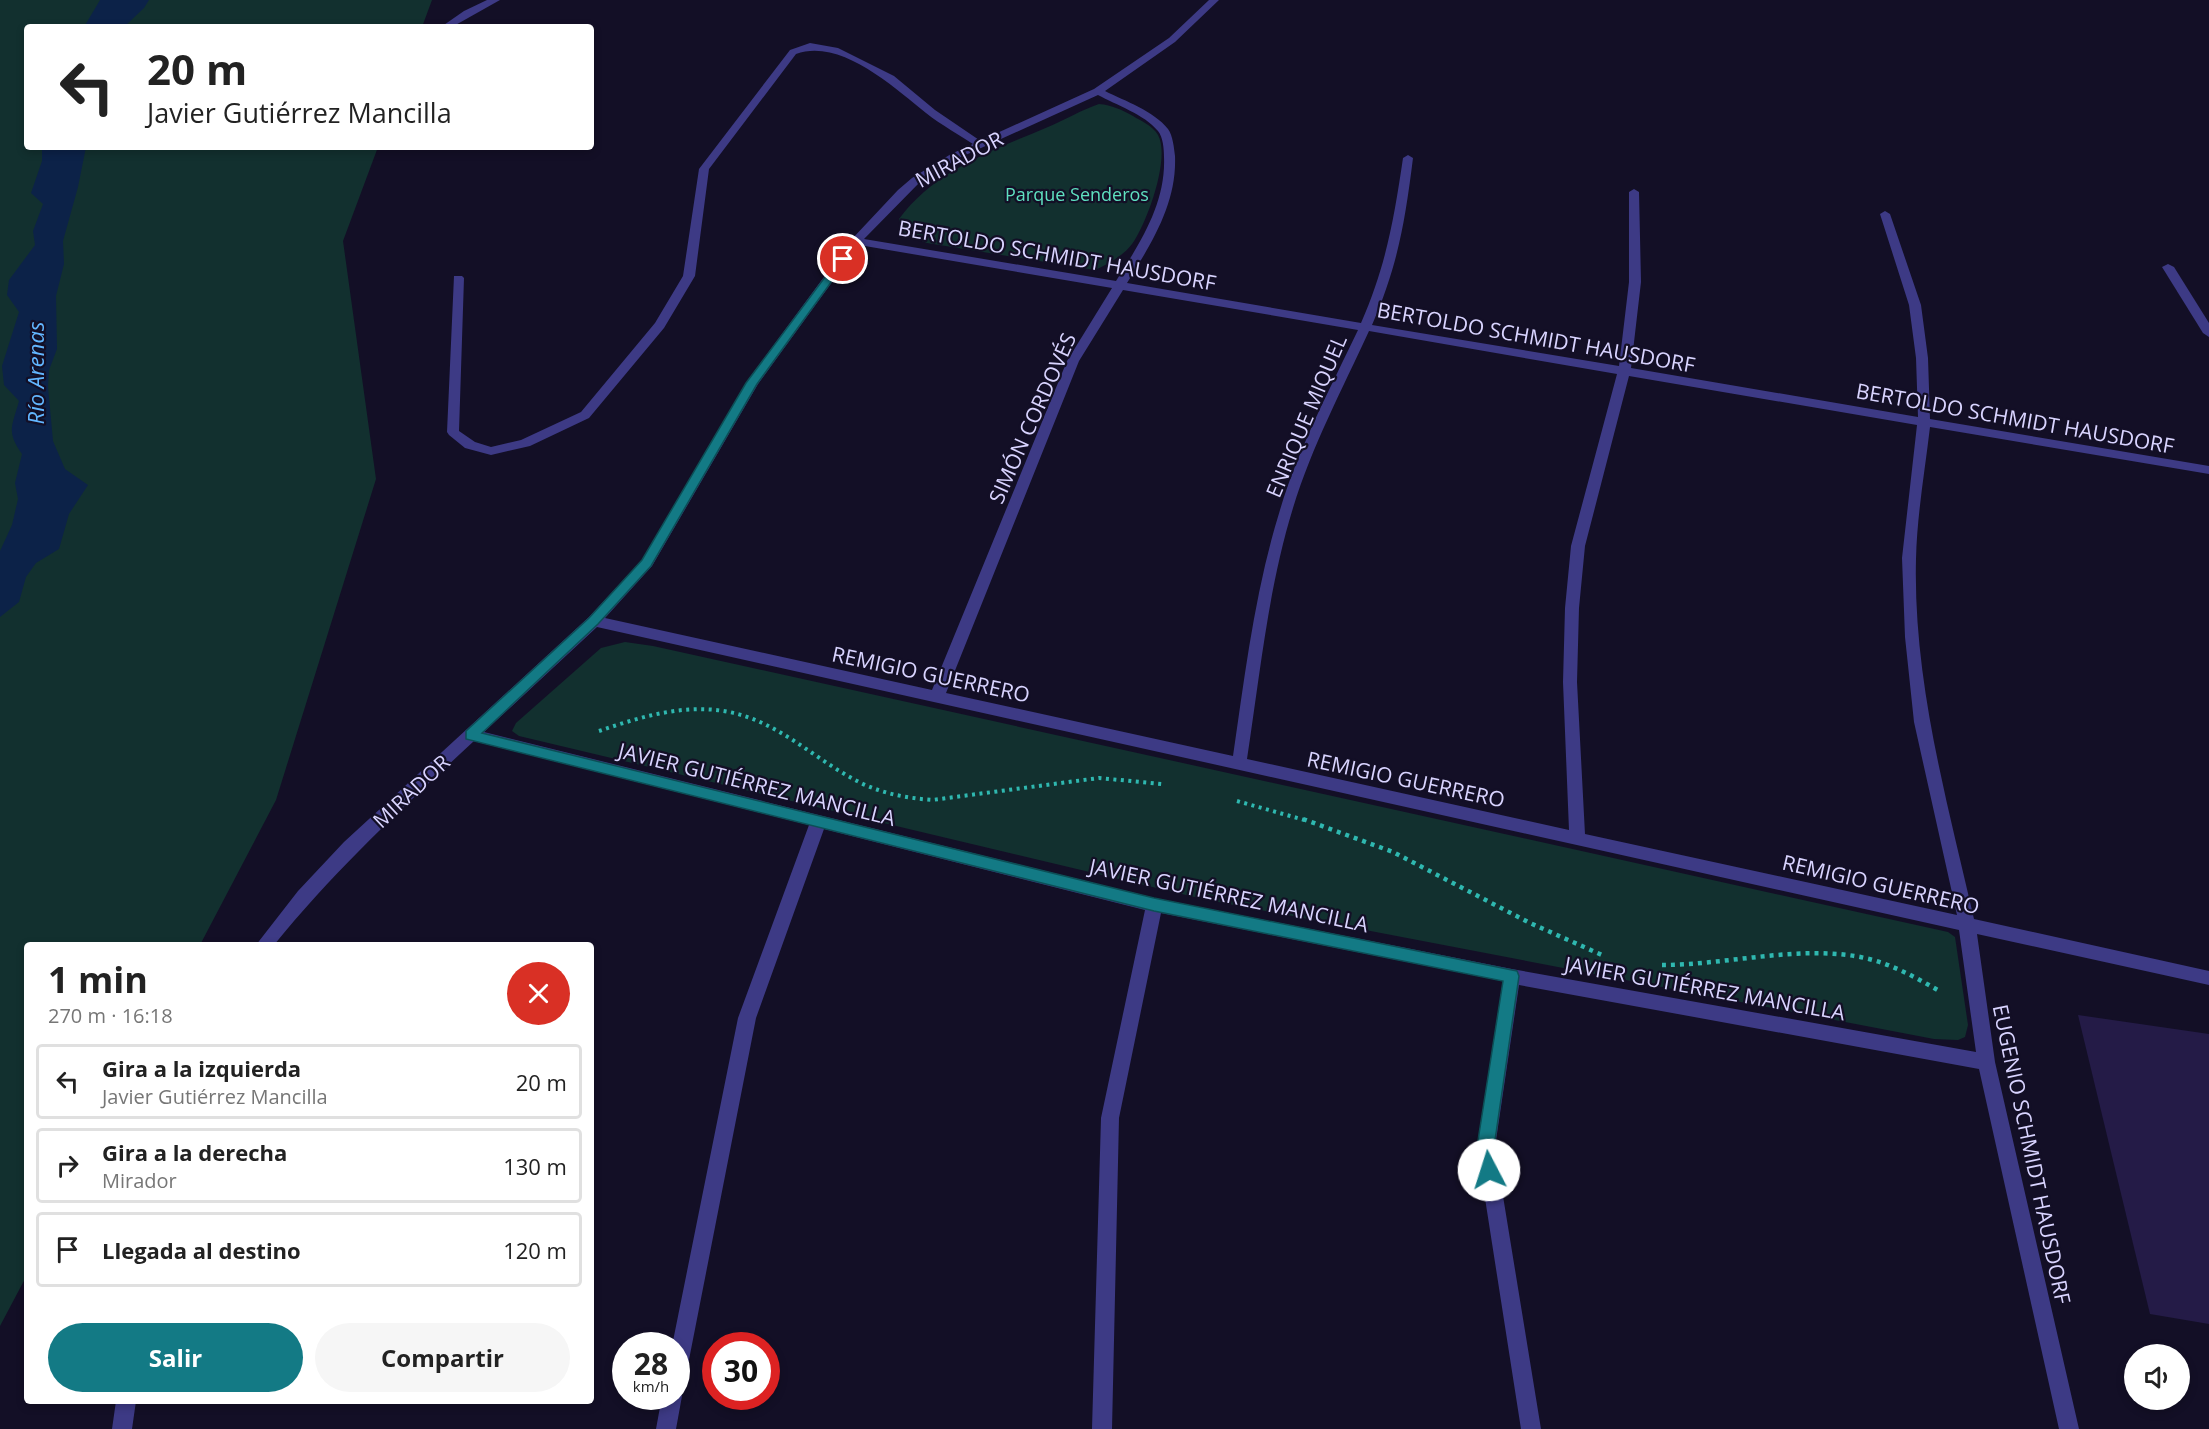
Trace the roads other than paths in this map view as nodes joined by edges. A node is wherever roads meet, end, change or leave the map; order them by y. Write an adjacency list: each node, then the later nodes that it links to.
1 (495, 0): 3 (street)
2 (1214, 0): 4 (street, MIRADOR)
3 (450, 24)
4 (1098, 91): 5 (street, MIRADOR); 12 (street, SIMÓN CORDOVÉS)
5 (980, 144): 9 (street, MIRADOR); 11 (street)
6 (1408, 158): 13 (street, ENRIQUE MIQUEL)
7 (1634, 192): 15 (street)
8 (1885, 214): 16 (street, EUGENIO SCHMIDT HAUSDORF)
9 (856, 241): 12 (street, BERTOLDO SCHMIDT HAUSDORF); 18 (street, MIRADOR)
10 (2168, 267): 14 (street)
11 (458, 278)
12 (1118, 285): 13 (street, BERTOLDO SCHMIDT HAUSDORF); 19 (street, SIMÓN CORDOVÉS)
13 (1365, 328): 15 (street, BERTOLDO SCHMIDT HAUSDORF); 21 (street, ENRIQUE MIQUEL)
14 (2209, 333)
15 (1624, 372): 16 (street, BERTOLDO SCHMIDT HAUSDORF); 23 (street)
16 (1924, 422): 17 (street, BERTOLDO SCHMIDT HAUSDORF); 25 (street, EUGENIO SCHMIDT HAUSDORF)
17 (2209, 470)
18 (594, 621): 19 (street, REMIGIO GUERRERO); 20 (street, MIRADOR)
19 (937, 697): 21 (street, REMIGIO GUERRERO)
20 (471, 735): 22 (street, JAVIER GUTIÉRREZ MANCILLA); 26 (street, MIRADOR)
21 (1239, 764): 23 (street, REMIGIO GUERRERO)
22 (818, 823): 24 (street, JAVIER GUTIÉRREZ MANCILLA); 30 (street)
23 (1577, 838): 25 (street, REMIGIO GUERRERO)
24 (1154, 905): 27 (street, JAVIER GUTIÉRREZ MANCILLA); 35 (street)
25 (1967, 925): 28 (street, REMIGIO GUERRERO); 29 (street, EUGENIO SCHMIDT HAUSDORF)
26 (266, 942)
27 (1512, 976): 29 (street, JAVIER GUTIÉRREZ MANCILLA); 36 (street)
28 (2209, 978)
29 (1986, 1062): 37 (street, EUGENIO SCHMIDT HAUSDORF)
30 (685, 1332)
31 (126, 1404): 33 (street)
32 (669, 1410): 34 (street)
33 (122, 1429)
34 (666, 1429)
35 (1102, 1429)
36 (1531, 1429)
37 (2069, 1429)

